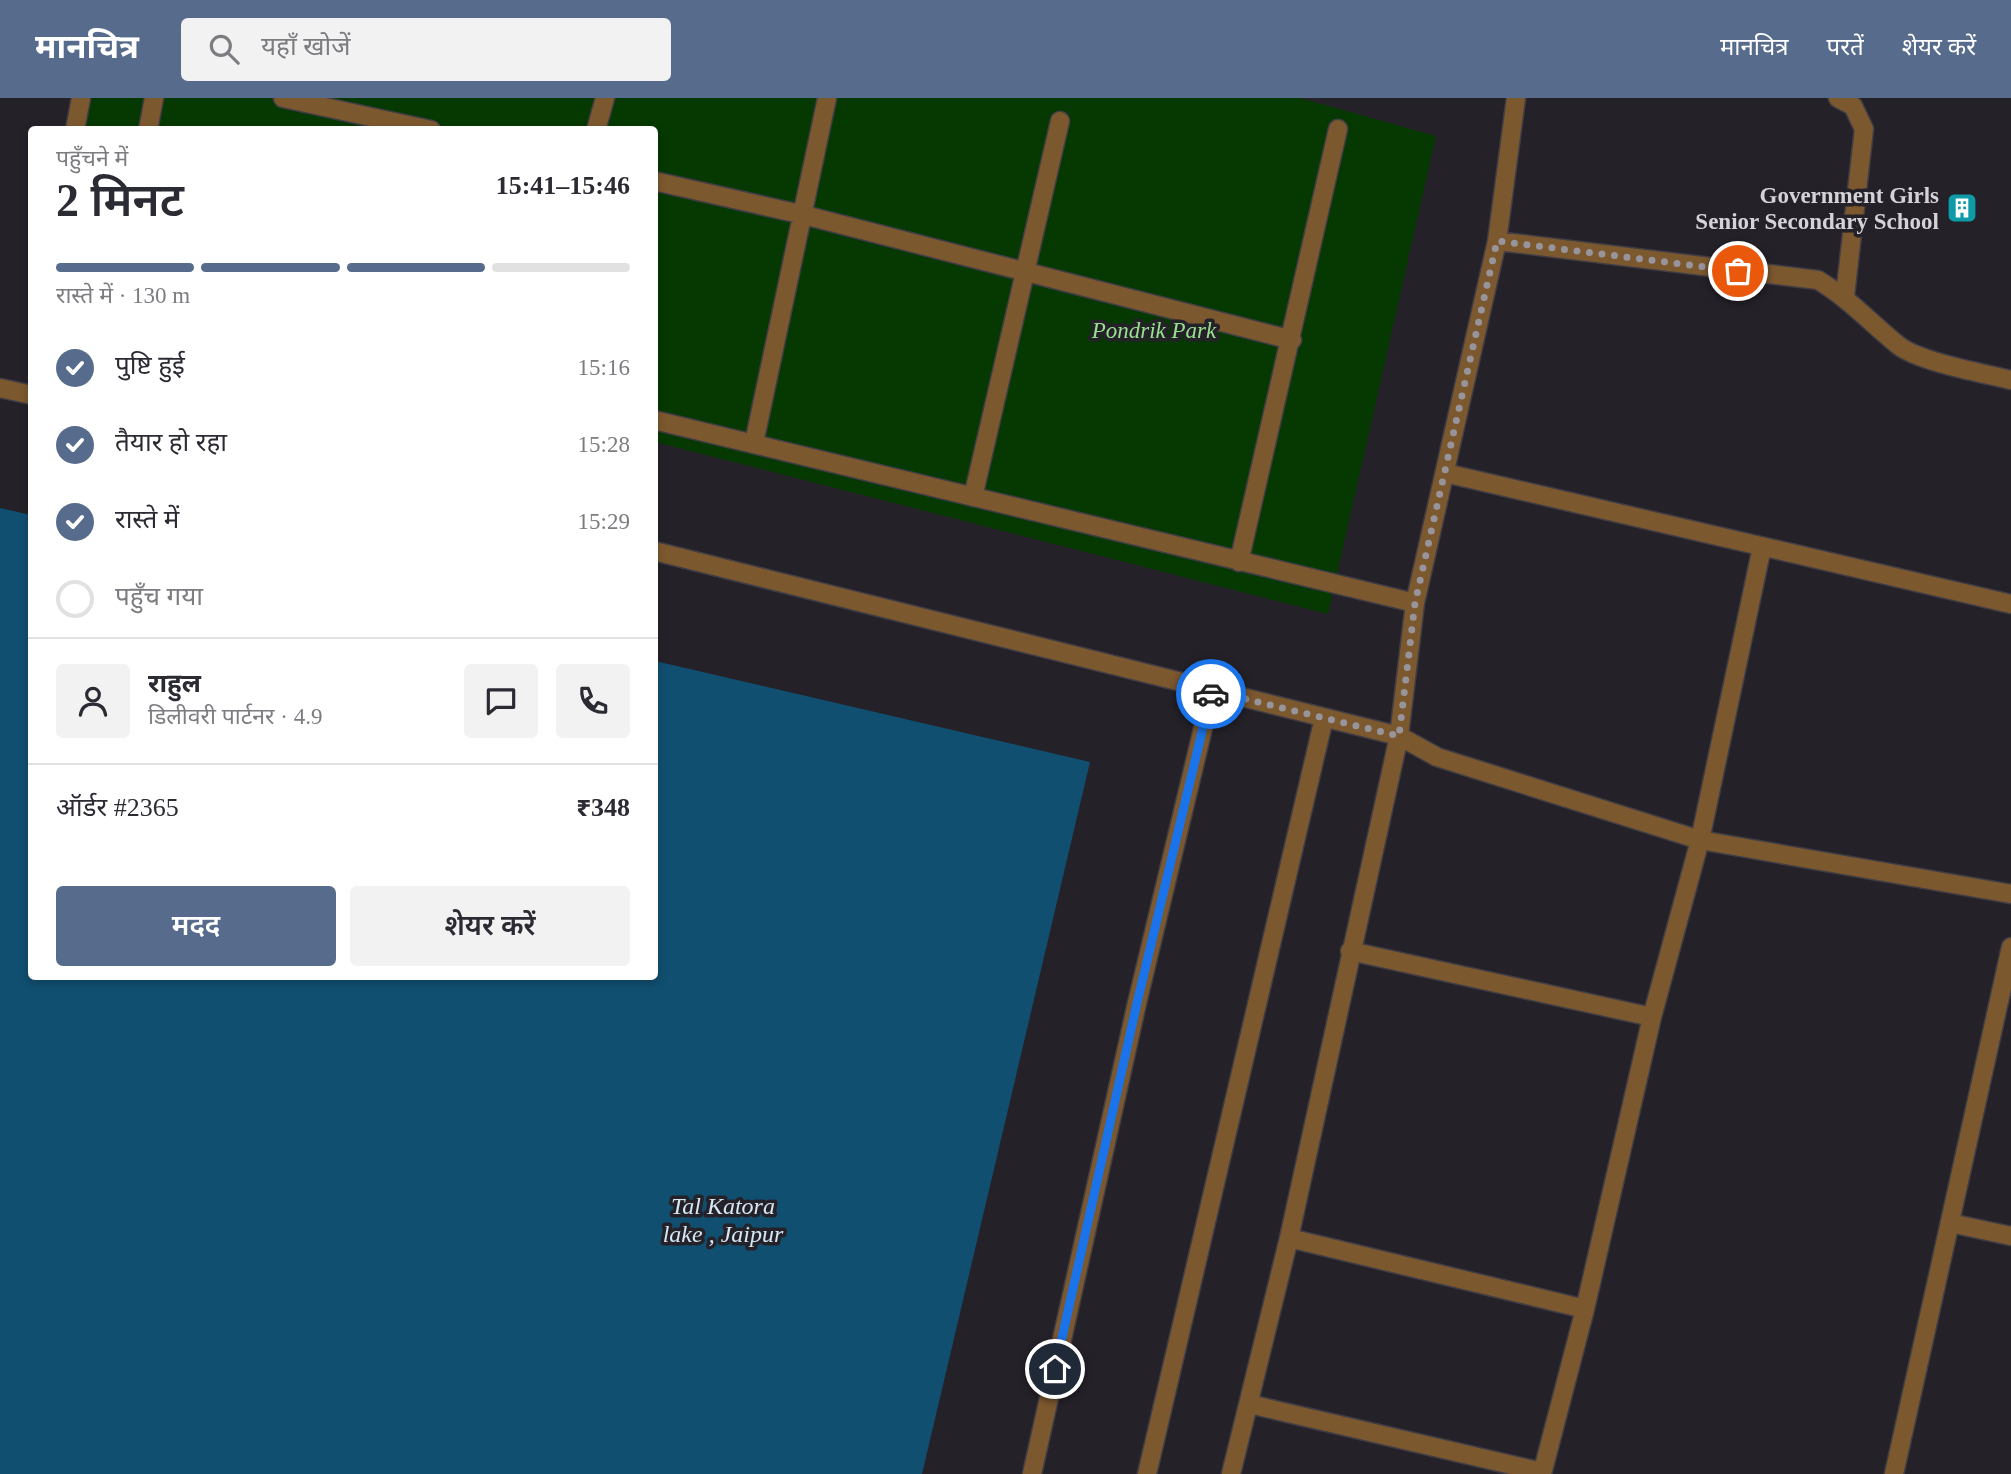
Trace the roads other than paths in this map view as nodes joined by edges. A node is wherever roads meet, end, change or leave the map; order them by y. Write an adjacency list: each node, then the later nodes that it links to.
1 (81, 98): 9 (street)
2 (154, 98): 10 (street)
3 (283, 98): 11 (street)
4 (605, 98): 12 (street)
5 (827, 98): 15 (street)
6 (1516, 98): 16 (street)
7 (1838, 98): 18 (street)
8 (1060, 121): 17 (street)
9 (76, 126)
10 (149, 126)
11 (412, 126)
12 (597, 126)
13 (1338, 129): 19 (street)
14 (658, 182): 15 (street)
15 (800, 214): 17 (street); 24 (street)
16 (1497, 241): 18 (street); 25 (street)
17 (1025, 272): 19 (street); 26 (street)
18 (1845, 296): 20 (street)
19 (1292, 340): 29 (street)
20 (2011, 380)
21 (0, 388): 22 (street)
22 (28, 389)
23 (658, 421): 24 (street)
24 (754, 443): 26 (street)
25 (1445, 473): 27 (street); 30 (street)
26 (973, 497): 29 (street)
27 (1762, 547): 31 (street); 35 (street)
28 (658, 552): 32 (street)
29 (1239, 562): 30 (street)
30 (1415, 603): 34 (street)
31 (2011, 604)
32 (1212, 691): 33 (street); 46 (street)
33 (1324, 718): 34 (street); 47 (street)
34 (1399, 736): 35 (street); 38 (street)
35 (1700, 840): 36 (street); 39 (street)
36 (2011, 894)
37 (2011, 947): 40 (street)
38 (1350, 951): 39 (street); 42 (street)
39 (1652, 1017): 43 (street)
40 (1950, 1223): 41 (street); 49 (street)
41 (2011, 1236)
42 (1289, 1238): 43 (street); 44 (street)
43 (1585, 1309): 45 (street)
44 (1249, 1404): 45 (street); 48 (street)
45 (1542, 1473)
46 (1032, 1474)
47 (1147, 1474)
48 (1231, 1474)
49 (1894, 1474)

